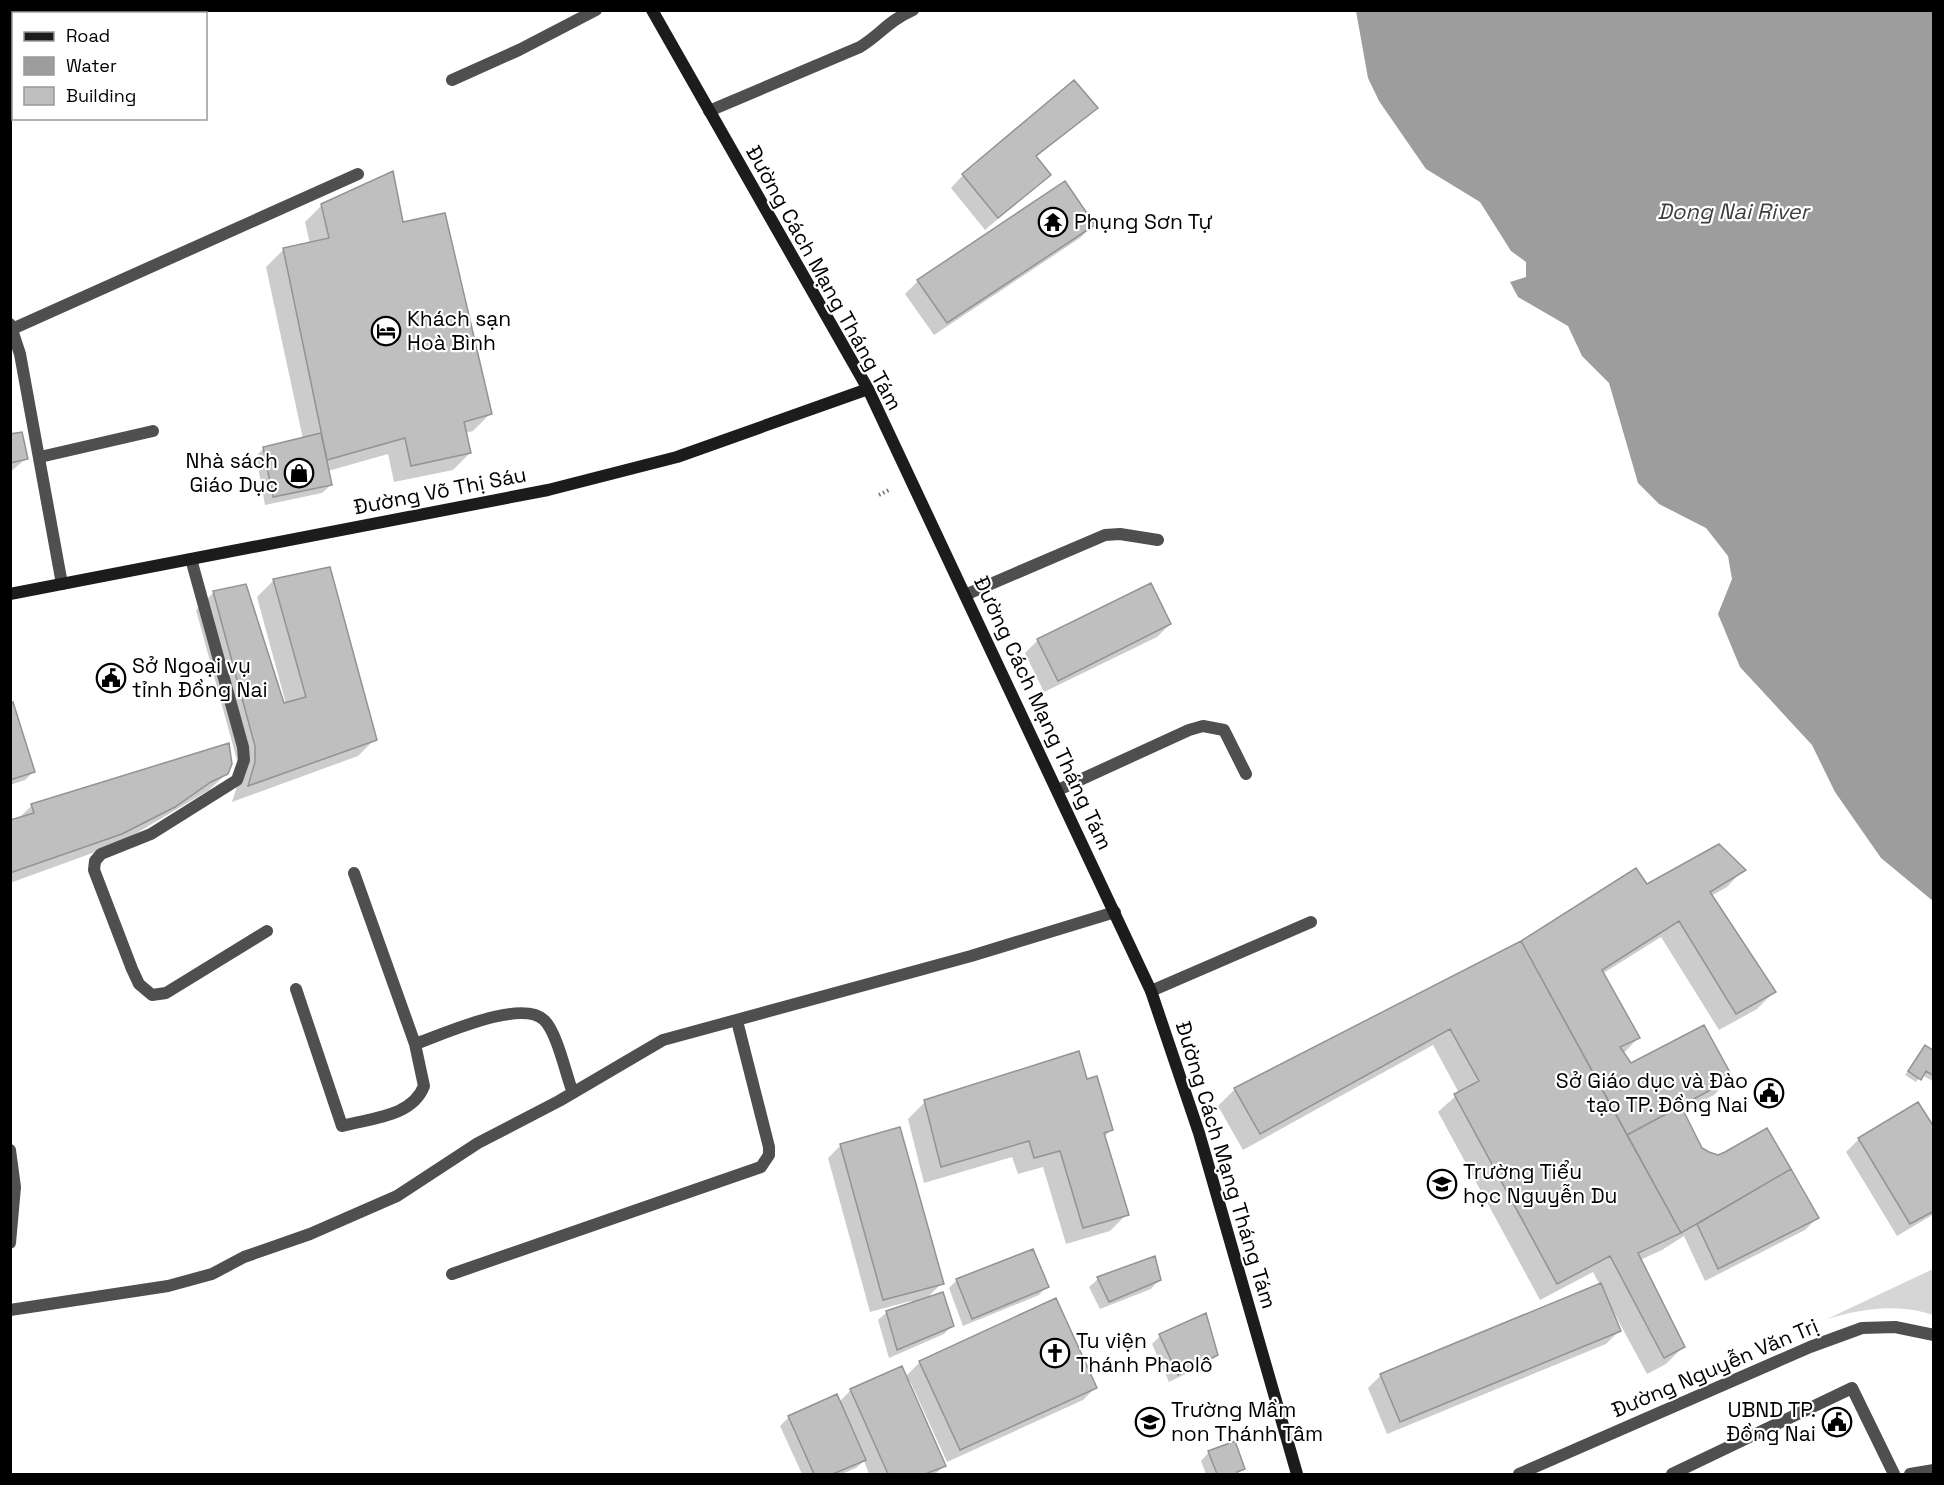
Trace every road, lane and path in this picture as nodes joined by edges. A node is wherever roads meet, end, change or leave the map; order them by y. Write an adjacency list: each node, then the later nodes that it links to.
1 (597, 10): 4 (street)
2 (652, 10): 5 (main road, Đường Cách Mạng Tháng Tám)
3 (913, 10): 5 (street)
4 (452, 80)
5 (709, 111): 8 (main road, Đường Cách Mạng Tháng Tám)
6 (358, 174): 7 (street)
7 (11, 328): 10 (street)
8 (868, 390): 12 (main road, Đường Võ Thị Sáu); 15 (main road, Đường Cách Mạng Tháng Tám)
9 (153, 431): 10 (street)
10 (39, 457): 13 (street)
11 (1158, 540): 15 (street)
12 (191, 559): 13 (main road, Đường Võ Thị Sáu); 21 (street)
13 (62, 584): 14 (main road, Đường Võ Thị Sáu)
14 (10, 594)
15 (965, 595): 17 (main road, Đường Cách Mạng Tháng Tám)
16 (1246, 774): 17 (street)
17 (1058, 790): 19 (main road, Đường Cách Mạng Tháng Tám)
18 (354, 873): 25 (street)
19 (1115, 912): 23 (main road, Đường Cách Mạng Tháng Tám); 24 (street)
20 (1311, 922): 23 (street)
21 (267, 932)
22 (296, 989): 25 (street)
23 (1151, 992): 33 (main road, Đường Cách Mạng Tháng Tám)
24 (737, 1020): 26 (street); 29 (street)
25 (415, 1044): 26 (street)
26 (573, 1093): 30 (street)
27 (10, 1150): 28 (street)
28 (10, 1243)
29 (452, 1274)
30 (10, 1310)
31 (1934, 1335): 34 (street, Đường Nguyễn Văn Trị)
32 (1934, 1470): 37 (street)
33 (1297, 1474)
34 (1519, 1474)
35 (1672, 1474): 36 (street)
36 (1894, 1474)
37 (1910, 1474)

